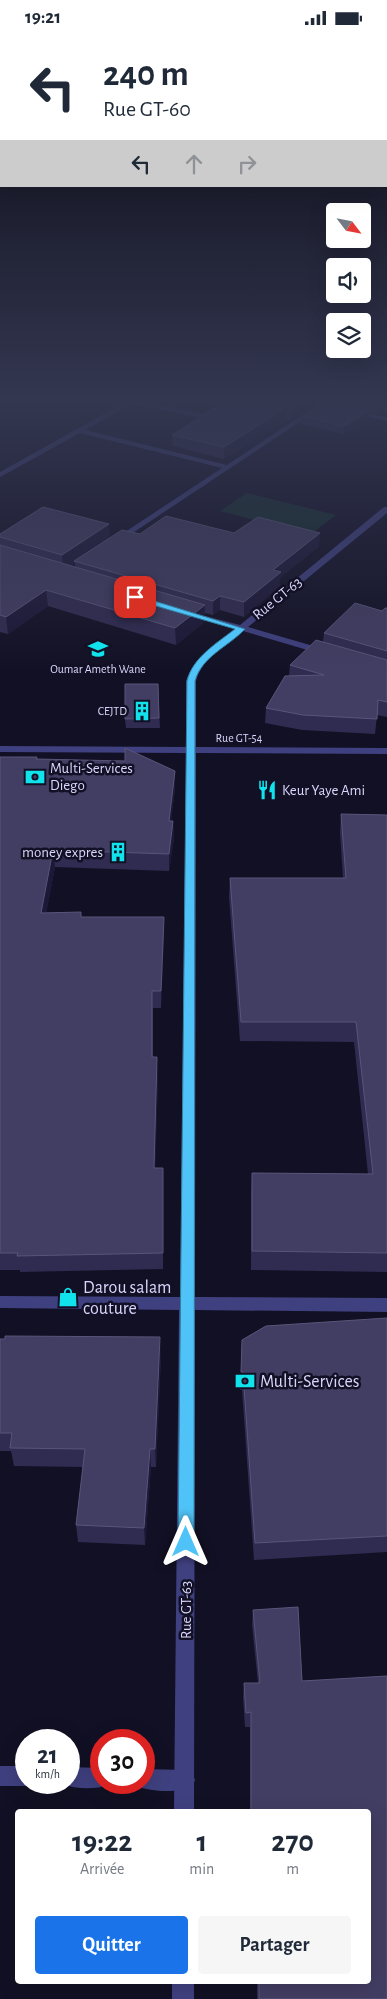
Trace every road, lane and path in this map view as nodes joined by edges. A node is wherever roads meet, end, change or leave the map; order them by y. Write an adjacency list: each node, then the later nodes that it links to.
1 (191, 492): 3 (street)
2 (386, 511): 5 (street, Rue GT-63)
3 (112, 545)
4 (176, 609): 5 (street)
5 (241, 629): 6 (street); 8 (street, Rue GT-63)
6 (332, 655)
7 (0, 749): 8 (street, Rue GT-54)
8 (191, 750): 9 (street, Rue GT-54); 11 (street, Rue GT-63)
9 (387, 751)
10 (0, 1302): 11 (street)
11 (187, 1303): 12 (street); 16 (street, Rue GT-63)
12 (387, 1305)
13 (0, 1776): 14 (street)
14 (15, 1776)
15 (155, 1779): 16 (street)
16 (185, 1780): 17 (street, Rue GT-63)
17 (184, 1809)
18 (183, 1984): 19 (street)
19 (183, 1999)

